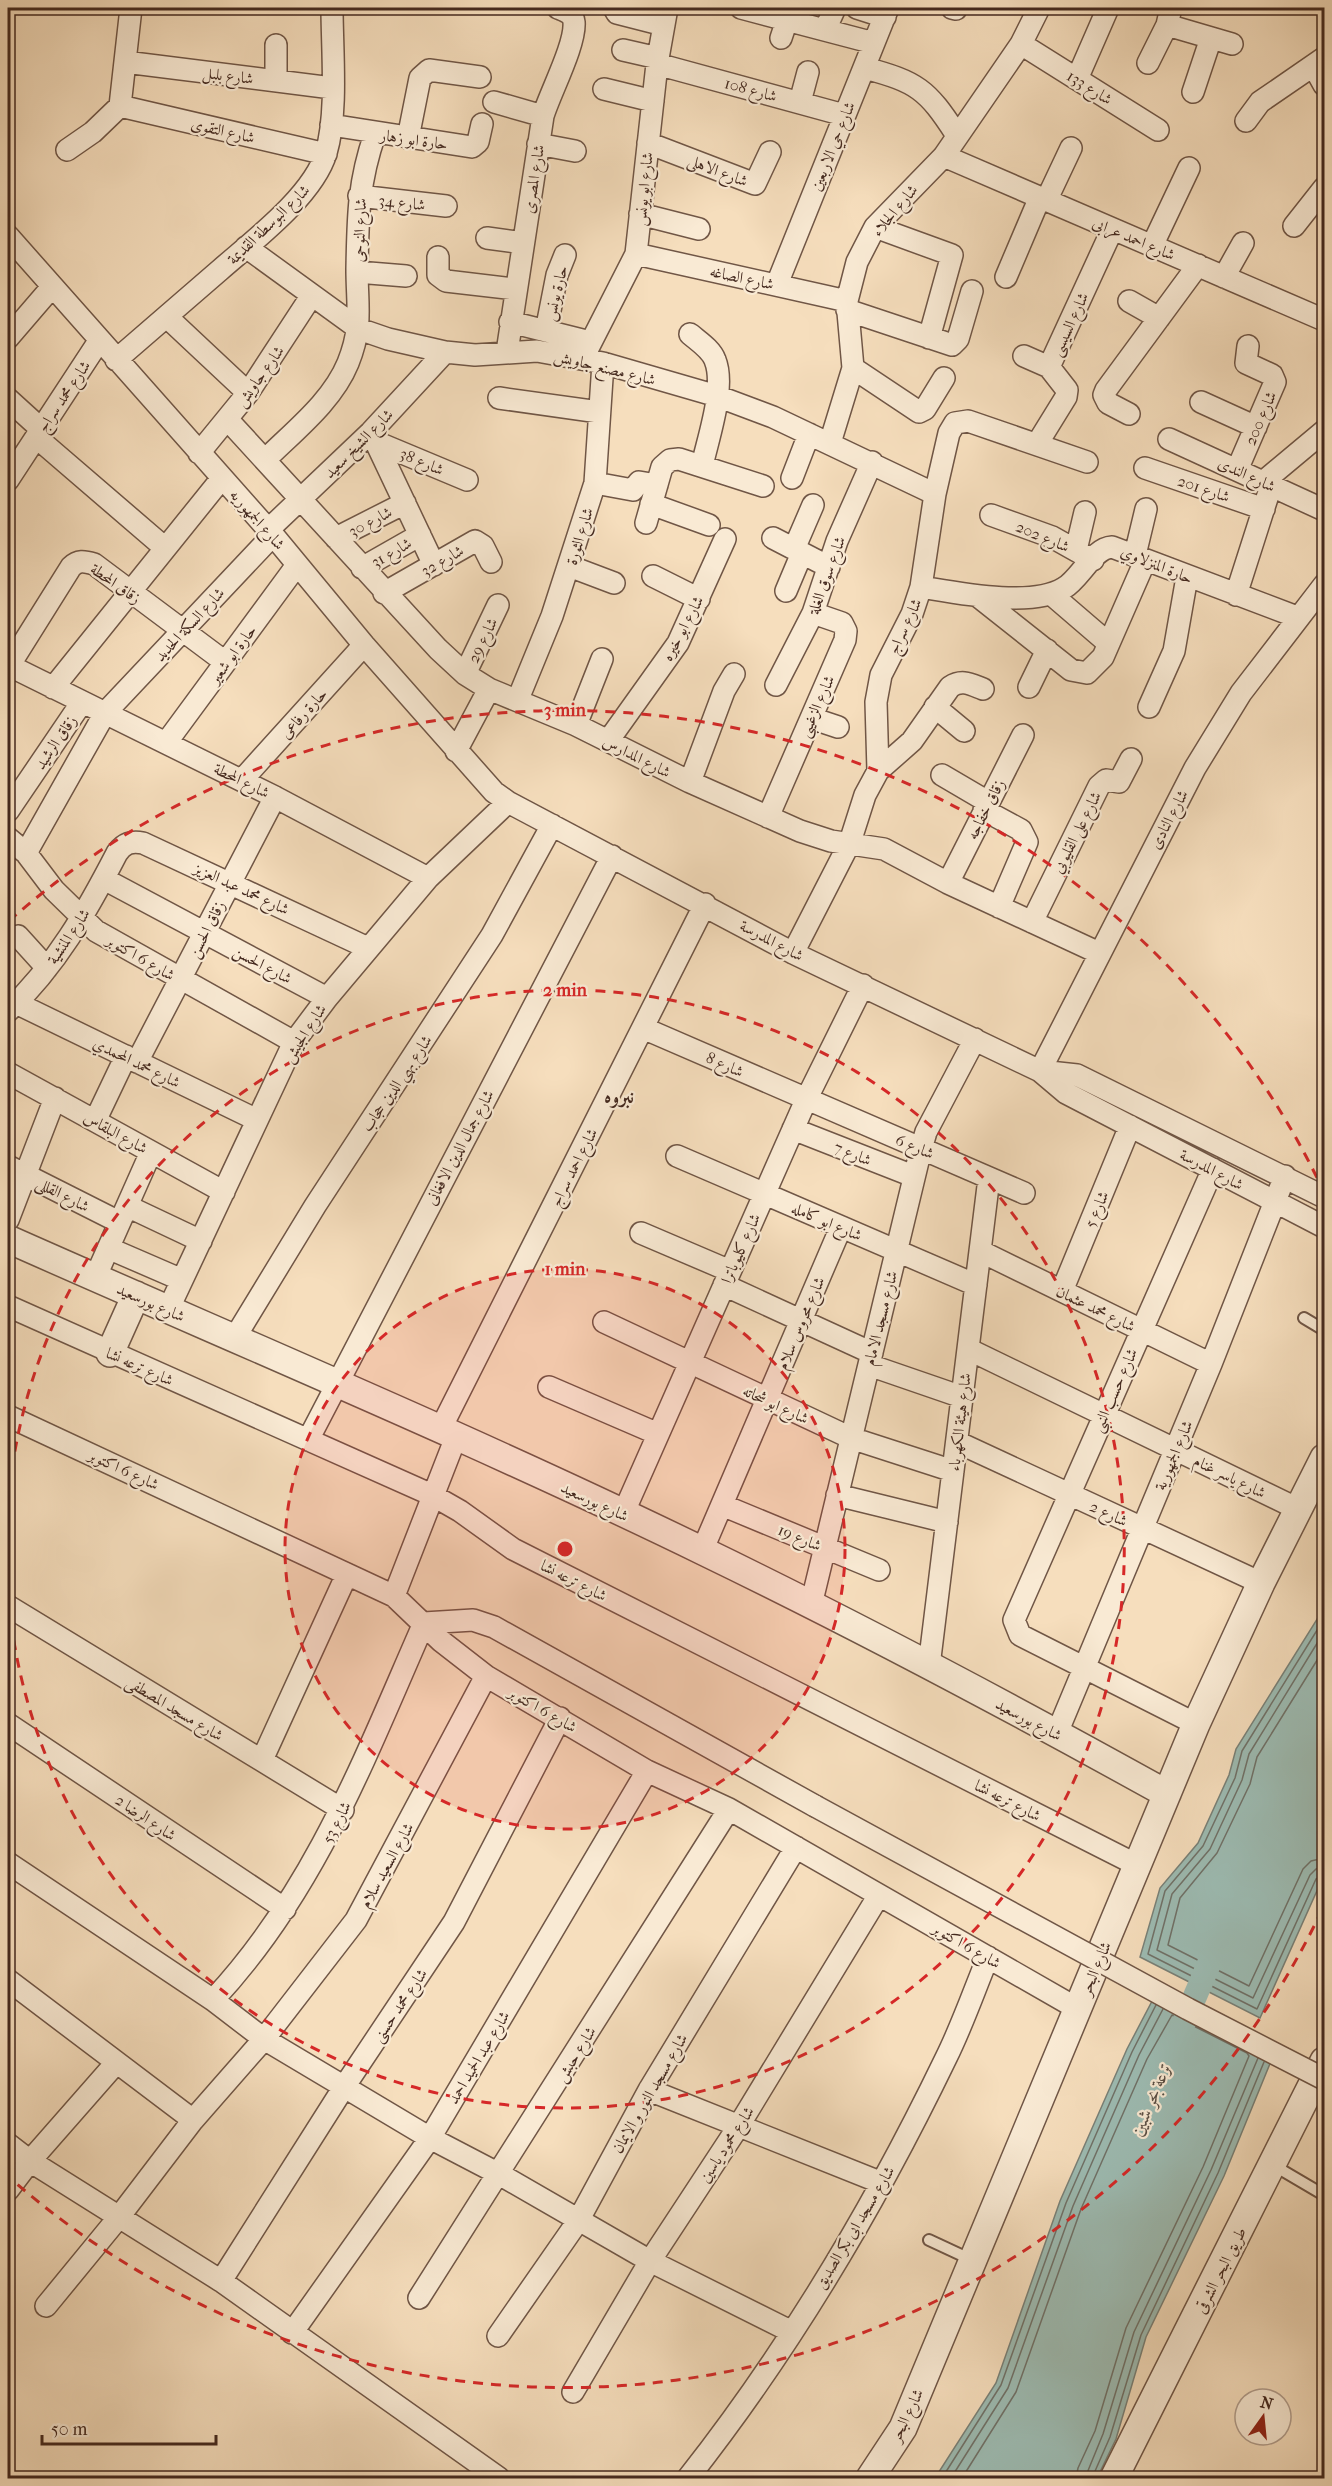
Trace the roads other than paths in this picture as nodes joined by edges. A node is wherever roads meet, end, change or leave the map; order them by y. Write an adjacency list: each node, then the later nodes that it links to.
1 (131, 8): 21 (street)
2 (332, 8): 29 (street, شارع البوسطة القديمة)
3 (741, 8): 13 (street)
4 (835, 8): 13 (street)
5 (857, 8): 10 (street)
6 (1040, 8): 16 (street, شارع الجلاء)
7 (1108, 8): 27 (street)
8 (564, 10): 37 (street, شارع المصرى)
9 (625, 10): 11 (street)
10 (886, 12): 15 (street, شارع حي الاربعين)
11 (665, 16): 20 (street, شارع ابو يونس)
12 (1169, 16): 14 (street); 22 (street)
13 (825, 30): 15 (street)
14 (1210, 38): 17 (street); 31 (street)
15 (874, 43): 23 (street, شارع حي الاربعين)
16 (1021, 44): 27 (street, شارع 133); 43 (street, شارع الجلاء)
17 (1232, 44)
18 (276, 45): 28 (street)
19 (623, 51): 20 (street, شارع 108)
20 (658, 61): 32 (street, شارع ابو يونس); 34 (street, شارع 108)
21 (125, 62): 28 (street, شارع بلبل); 35 (street)
22 (1148, 63)
23 (865, 68): 36 (street, شارع حي الاربعين); 43 (street)
24 (1321, 70): 38 (street)
25 (808, 72): 34 (street)
26 (480, 77): 44 (street)
27 (1077, 79): 41 (street, شارع 133)
28 (276, 80): 29 (street, شارع بلبل)
29 (332, 88): 40 (street, شارع البوسطة القديمة)
30 (604, 90): 32 (street)
31 (1193, 92)
32 (653, 101): 45 (street, شارع ابو يونس)
33 (494, 102): 37 (street)
34 (800, 102): 36 (street, شارع 108)
35 (120, 106): 48 (street); 51 (street, شارع التقوى)
36 (844, 115): 77 (street, شارع حي الاربعين)
37 (543, 116): 46 (street, شارع المصرى)
38 (1246, 120)
39 (482, 124): 44 (street, حارة ابو زهار)
40 (331, 125): 42 (street, حارة ابو زهار); 51 (street, شارع البوسطة القديمة)
41 (1158, 130)
42 (375, 134): 44 (street, حارة ابو زهار); 55 (street, شارع النوحى)
43 (956, 134): 52 (street, شارع الجلاء)
44 (408, 138)
45 (648, 143): 50 (street, شارع الاهلى); 58 (street, شارع ابو يونس)
46 (538, 144): 49 (street); 65 (street, شارع المصرى)
47 (1071, 148): 56 (street)
48 (67, 150)
49 (576, 151)
50 (770, 152)
51 (326, 154): 68 (street, شارع البوسطة القديمة)
52 (944, 156): 56 (street, شارع احمد عرابى); 60 (street, شارع الجلاء)
53 (1189, 168): 67 (street)
54 (1324, 188): 59 (street)
55 (359, 196): 57 (street, شارع 34); 73 (street, شارع النوحى)
56 (1043, 199): 62 (street, شارع احمد عرابى); 75 (street)
57 (446, 206)
58 (640, 214): 61 (street); 69 (street, شارع ابو يونس)
59 (1294, 226)
60 (875, 227): 83 (street, شارع الجلاء); 92 (street)
61 (699, 229)
62 (1112, 230): 67 (street, شارع احمد عرابى); 100 (street, شارع السيسى)
63 (8, 236): 78 (street, شارع الجمهوريه)
64 (487, 238): 65 (street)
65 (523, 243): 79 (street, شارع المصرى)
66 (1243, 243): 76 (street)
67 (1152, 246): 72 (street, شارع احمد عرابى)
68 (246, 247): 81 (street, شارع مصنع جاويش); 84 (street, شارع البوسطة القديمة)
69 (636, 254): 77 (street, شارع الصاغه); 97 (street, شارع ابو يونس)
70 (566, 255): 89 (street, حارة يونس)
71 (438, 257): 79 (street)
72 (1198, 265): 76 (street, شارع احمد عرابى); 85 (street)
73 (357, 272): 74 (street); 88 (street, شارع النوحى)
74 (406, 276)
75 (1006, 278)
76 (1224, 278): 86 (street, شارع احمد عرابى)
77 (777, 284): 83 (street, شارع الصاغه)
78 (51, 288): 91 (street); 93 (street, شارع الجمهوريه)
79 (514, 289): 87 (street, شارع المصرى)
80 (972, 291): 92 (street, شارع الصاغه)
81 (312, 295): 88 (street, شارع مصنع جاويش); 103 (street, شارع جاويش)
82 (1129, 301): 85 (street)
83 (847, 306): 92 (street, شارع الصاغه); 101 (street, شارع الجلاء)
84 (166, 316): 99 (street, شارع البوسطة القديمة); 103 (street)
85 (1159, 318): 109 (street)
86 (1324, 320)
87 (510, 322): 89 (street); 96 (street, شارع المصرى)
88 (359, 329): 95 (street, شارع مصنع جاويش); 120 (street)
89 (546, 331): 97 (street)
90 (690, 334): 104 (street)
91 (8, 338)
92 (929, 338)
93 (99, 341): 99 (street, شارع الجمهوريه); 113 (street, شارع محمد سراج)
94 (1248, 345): 111 (street, شارع 200)
95 (445, 352): 96 (street, شارع مصنع جاويش); 115 (street, شارع الشيخ سعيد)
96 (507, 352): 97 (street, شارع مصنع جاويش)
97 (592, 355): 104 (street, شارع مصنع جاويش); 108 (street, شارع الثورة)
98 (1024, 356): 100 (street)
99 (116, 360): 119 (street, شارع الجمهوريه)
100 (1049, 366): 118 (street, شارع السيسى)
101 (853, 368): 102 (street); 117 (street, شارع الجلاء)
102 (944, 378)
103 (248, 393): 110 (street, شارع جاويش)
104 (717, 396): 114 (street, شارع مصنع جاويش); 123 (street)
105 (498, 398): 108 (street)
106 (8, 399): 113 (street)
107 (1201, 402): 111 (street)
108 (599, 412): 130 (street, شارع الثورة)
109 (1129, 414)
110 (227, 419): 119 (street, شارع جاويش); 120 (street, شارع المدارس)
111 (1256, 427): 125 (street, شارع 200)
112 (1324, 431): 131 (street)
113 (39, 433): 128 (street, شارع محمد سراج); 149 (street)
114 (809, 434): 117 (street, شارع مصنع جاويش); 127 (street)
115 (374, 437): 129 (street, شارع 38); 134 (street, شارع الشيخ سعيد); 135 (street)
116 (1169, 439): 125 (street, شارع الندى)
117 (830, 444): 121 (street, شارع مصنع جاويش)
118 (1037, 444): 122 (street, شارع سراج); 133 (street, شارع سراج)
119 (199, 453): 126 (street, شارع الجمهوريه)
120 (265, 460): 134 (street, شارع المدارس)
121 (872, 462): 133 (street, شارع مصنع جاويش); 157 (street, شارع سوق الغلة)
122 (1087, 462)
123 (702, 466): 132 (street); 136 (street)
124 (1145, 468): 139 (street, شارع 201)
125 (1237, 470): 131 (street, شارع الندى)
126 (222, 478): 144 (street, شارع الجمهوريه); 149 (street)
127 (792, 478)
128 (8, 480)
129 (467, 480)
130 (595, 483): 136 (street); 156 (street, شارع الثورة)
131 (1267, 484): 139 (street); 140 (street, شارع الندى)
132 (763, 486)
133 (935, 494): 163 (street, شارع سراج)
134 (301, 499): 144 (street, شارع الشيخ سعيد); 146 (street, شارع المدارس)
135 (405, 503): 145 (street); 146 (street, شارع 30)
136 (651, 504): 143 (street)
137 (813, 505): 150 (street)
138 (1146, 509): 152 (street)
139 (1264, 509): 168 (street)
140 (1324, 510)
141 (1085, 512): 151 (street)
142 (991, 515): 151 (street, شارع 202)
143 (709, 525)
144 (271, 532): 154 (street, شارع الجمهوريه); 174 (street, شارع السكة الحديد)
145 (420, 535): 155 (street); 158 (street, شارع 31)
146 (336, 538): 158 (street, شارع المدارس)
147 (773, 538): 150 (street)
148 (725, 539): 170 (street, شارع ابو خيره)
149 (165, 548): 165 (street)
150 (798, 551): 157 (street); 164 (street)
151 (1084, 555): 152 (street, حارة المنزلاوي); 167 (street, حارة المنزلاوي)
152 (1140, 558): 160 (street, حارة المنزلاوي); 175 (street)
153 (491, 562): 155 (street, شارع 32)
154 (297, 565): 176 (street, شارع الجمهوريه); 179 (street, حارة ابو شعير)
155 (434, 565): 166 (street, شارع 32)
156 (569, 566): 161 (street); 188 (street, شارع الثورة)
157 (829, 567): 172 (street, شارع سوق الغلة)
158 (362, 568): 166 (street, شارع المدارس)
159 (653, 576): 170 (street)
160 (1187, 577): 168 (street, حارة المنزلاوي); 191 (street)
161 (614, 583)
162 (1324, 585): 173 (street, شارع النادى)
163 (921, 587): 169 (street, حارة المنزلاوي); 202 (street, شارع سراج)
164 (786, 591)
165 (130, 592): 174 (street, زقاق المحطة); 180 (street, زقاق المحطة); 184 (street)
166 (384, 593): 181 (street, شارع المدارس)
167 (1051, 594): 169 (street, حارة المنزلاوي); 175 (street)
168 (1236, 595): 173 (street, حارة المنزلاوي)
169 (980, 597): 177 (street)
170 (699, 599): 198 (street, شارع ابو خيره)
171 (498, 605): 181 (street, شارع 29)
172 (813, 613): 183 (street, شارع سوق الغلة); 193 (street, شارع الزغيبى)
173 (1298, 617): 227 (street, شارع النادى)
174 (182, 631): 179 (street, زقاق المحطة); 192 (street, شارع السكة الحديد)
175 (1108, 643): 177 (street)
176 (364, 645): 200 (street, شارع الجمهوريه); 204 (street, حارة رفاعى)
177 (1047, 650): 185 (street)
178 (602, 659): 194 (street)
179 (225, 662): 199 (street, حارة ابو شعير)
180 (8, 665): 184 (street, شارع المحطة)
181 (465, 674): 186 (street, شارع المدارس)
182 (734, 674): 205 (street)
183 (776, 685)
184 (53, 687): 189 (street, شارع المحطة)
185 (1029, 687)
186 (489, 689): 188 (street, شارع المدارس); 200 (street)
187 (983, 689): 190 (street)
188 (518, 699): 194 (street, شارع المدارس)
189 (82, 702): 192 (street, شارع المحطة); 209 (street, زقاق الرشيد)
190 (934, 707): 196 (street); 202 (street)
191 (1149, 707)
192 (105, 713): 199 (street, شارع المحطة); 213 (street, شارع السكة الحديد)
193 (811, 718): 195 (street); 210 (street, شارع الزغيبى)
194 (576, 725): 198 (street, شارع المدارس)
195 (838, 727)
196 (964, 731)
197 (1023, 735): 208 (street, زقاق خفاجه)
198 (608, 741): 205 (street, شارع المدارس)
199 (166, 743): 204 (street, شارع المحطة)
200 (456, 751): 207 (street, شارع الجمهوريه)
201 (1131, 759): 223 (street, شارع على القليوبي)
202 (878, 771): 212 (street, شارع سراج)
203 (942, 775): 208 (street)
204 (242, 780): 206 (street, شارع المحطة)
205 (690, 782): 210 (street, شارع المدارس)
206 (275, 796): 216 (street, شارع المحطة); 218 (street, زقاق الحسن)
207 (508, 802): 211 (street, شارع المدرسة); 216 (street, شارع الجيش)
208 (986, 806): 219 (street, زقاق خفاجه); 221 (street)
209 (8, 811)
210 (768, 817): 212 (street, شارع المدارس)
211 (552, 825): 215 (street, شارع المدرسة); 282 (street, شارع بهي الدين حجاب)
212 (850, 842): 219 (street, شارع المدارس); 228 (street, شارع سراج)
213 (13, 844): 222 (street, شارع 6 اكتوبر)
214 (117, 853): 217 (street, شارع المنشية); 218 (street, شارع محمد عبد العزيز)
215 (612, 856): 220 (street, شارع المدرسة); 288 (street, شارع جمال الدين الافغانى)
216 (428, 878): 226 (street, شارع الجيش)
217 (104, 879): 222 (street, شارع المنشية); 224 (street, شارع الحسن)
218 (231, 882): 224 (street, زقاق الحسن); 226 (street, شارع محمد عبد العزيز)
219 (948, 883): 221 (street, شارع المدارس)
220 (705, 904): 228 (street, شارع المدرسة); 234 (street, شارع احمد سراج)
221 (999, 907): 223 (street, شارع المدارس)
222 (82, 920): 229 (street, شارع المنشية); 230 (street, شارع 6 اكتوبر)
223 (1032, 922): 227 (street, شارع المدارس)
224 (205, 933): 230 (street, زقاق الحسن); 232 (street, شارع الحسن)
225 (18, 936): 229 (street)
226 (368, 948): 232 (street, شارع الجيش)
227 (1099, 952): 238 (street, شارع النادى)
228 (793, 953): 231 (street, شارع المدرسة)
229 (47, 968): 233 (street, شارع المنشية)
230 (180, 980): 236 (street, شارع 6 اكتوبر); 237 (street, زقاق الحسن)
231 (863, 985): 235 (street, شارع المدرسة); 241 (street, شارع كليوباترا)
232 (327, 998): 236 (street, شارع الجيش)
233 (12, 1007): 237 (street, شارع محمد المحمدي)
234 (643, 1028): 241 (street, شارع 8); 294 (street, شارع احمد سراج)
235 (975, 1039): 238 (street, شارع المدرسة); 246 (street, شارع مسجد الامام)
236 (294, 1042): 243 (street, شارع الجيش)
237 (131, 1059): 242 (street, زقاق الحسن); 243 (street, شارع محمد المحمدي)
238 (1040, 1071): 244 (street, شارع المدرسة); 252 (street, شارع المدرسة)
239 (8, 1073): 240 (street, شارع البلقاس)
240 (55, 1098): 242 (street, شارع البلقاس); 250 (street)
241 (806, 1100): 245 (street, شارع كليوباترا); 246 (street, شارع 6)
242 (95, 1120): 247 (street, شارع البلقاس)
243 (257, 1120): 254 (street, شارع الجيش)
244 (1130, 1126): 249 (street, شارع المدرسة); 273 (street, شارع 5)
245 (793, 1129): 251 (street, شارع 7); 256 (street, شارع كليوباترا)
246 (921, 1149): 251 (street, شارع مسجد الامام); 253 (street, شارع 6)
247 (151, 1152): 254 (street, شارع البلقاس); 259 (street)
248 (677, 1156): 256 (street, شارع ابو كامله)
249 (1213, 1169): 258 (street, شارع المدرسة); 280 (street, شارع حسب النبى)
250 (16, 1170): 259 (street, شارع القللى); 260 (street)
251 (913, 1176): 267 (street, شارع مسجد الامام)
252 (1285, 1176): 257 (street, شارع المدرسة); 258 (street, شارع الجمهورية)
253 (989, 1178): 255 (street, شارع 6); 268 (street, شارع هيئة الكهرباء)
254 (224, 1192): 265 (street, شارع الجيش)
255 (1024, 1193)
256 (764, 1194): 261 (street, شارع ابو كامله); 270 (street, شارع كليوباترا)
257 (1324, 1197)
258 (1275, 1202): 262 (street, شارع المدرسة); 287 (street, شارع الجمهورية)
259 (123, 1214): 265 (street, شارع القللى); 266 (street)
260 (8, 1220)
261 (841, 1227): 267 (street, شارع ابو كامله); 278 (street, شارع محروس سلام)
262 (1324, 1227)
263 (641, 1233): 270 (street)
264 (8, 1239): 269 (street, شارع بورسعيد)
265 (201, 1241): 271 (street, شارع الجيش)
266 (108, 1248): 269 (street); 271 (street)
267 (897, 1251): 272 (street, شارع ابو كامله); 285 (street, شارع مسجد الامام)
268 (980, 1251): 272 (street, شارع هيئة الكهرباء); 273 (street, شارع محمد عثمان)
269 (95, 1278): 274 (street, شارع بورسعيد)
270 (727, 1278): 278 (street); 286 (street, شارع كليوباترا)
271 (182, 1280): 276 (street, شارع الجيش)
272 (976, 1285): 283 (street, شارع هيئة الكهرباء)
273 (1062, 1291): 280 (street, شارع محمد عثمان)
274 (135, 1295): 276 (street, شارع بورسعيد); 284 (street)
275 (8, 1306): 284 (street, شارع ترعه نشا)
276 (168, 1310): 282 (street, شارع بورسعيد)
277 (1304, 1318): 281 (lane)
278 (801, 1320): 285 (street); 291 (street, شارع محروس سلام)
279 (604, 1322): 286 (street, شارع ابو شحاته)
280 (1141, 1330): 287 (street, شارع محمد عثمان); 292 (street, شارع حسب النبى)
281 (1324, 1330)
282 (234, 1339): 288 (street, شارع بورسعيد)
283 (968, 1349): 290 (street, شارع هيئة الكهرباء); 292 (street, شارع ياسر غنام)
284 (110, 1353): 297 (street, شارع ترعه نشا)
285 (870, 1359): 290 (street); 296 (street, شارع مسجد الامام)
286 (689, 1364): 291 (street, شارع ابو شحاته); 295 (street, شارع كليوباترا)
287 (1211, 1364): 299 (street, شارع الجمهورية)
288 (335, 1384): 294 (street, شارع بورسعيد); 297 (street, شارع جمال الدين الافغانى)
289 (549, 1387): 295 (street)
290 (962, 1397): 298 (street, شارع هيئة الكهرباء)
291 (767, 1400): 296 (street, شارع ابو شحاته); 305 (street, شارع محروس سلام)
292 (1103, 1415): 299 (street, شارع ياسر غنام); 302 (street, شارع حسب النبى)
293 (11, 1424): 313 (street, شارع 6 اكتوبر)
294 (448, 1433): 304 (street, شارع احمد سراج); 307 (street, شارع بورسعيد)
295 (658, 1434): 307 (street, شارع كليوباترا)
296 (851, 1438): 301 (street, شارع ابو شحاته); 303 (street, شارع مسجد الامام)
297 (308, 1440): 304 (street, شارع ترعه نشا)
298 (957, 1442): 301 (street, شارع هيئة الكهرباء); 302 (street, شارع 2)
299 (1176, 1450): 306 (street, شارع ياسر غنام); 309 (street, شارع الجمهورية)
300 (1324, 1458): 306 (street, شارع البحر)
301 (953, 1471): 308 (street, شارع هيئة الكهرباء)
302 (1068, 1494): 309 (street, شارع 2); 320 (street, شارع حسب النبى)
303 (837, 1495): 308 (street); 310 (street, شارع مسجد الامام)
304 (432, 1496): 315 (street, شارع احمد سراج); 333 (street, شارع ترعه نشا)
305 (722, 1504): 310 (street, شارع 19); 311 (street, شارع محروس سلام)
306 (1298, 1509): 314 (street, شارع البحر)
307 (623, 1514): 311 (street, شارع بورسعيد)
308 (947, 1522): 319 (street, شارع هيئة الكهرباء)
309 (1143, 1528): 314 (street, شارع 2); 320 (street, شارع الجمهورية)
310 (824, 1547): 312 (street, شارع 19); 316 (street, شارع مسجد الامام)
311 (702, 1551): 316 (street, شارع بورسعيد)
312 (879, 1570)
313 (347, 1574): 315 (street, شارع 6 اكتوبر); 326 (street)
314 (1261, 1583): 324 (street, شارع البحر)
315 (394, 1596): 318 (street, شارع 6 اكتوبر)
316 (811, 1605): 319 (street, شارع بورسعيد)
317 (8, 1606): 326 (street, شارع مسجد المصطفى)
318 (424, 1623): 321 (street, شارع 6 اكتوبر); 330 (street, شارع 53); 343 (street, bridge)
319 (929, 1666): 325 (street, شارع بورسعيد)
320 (1085, 1668): 324 (street); 325 (street, شارع الجمهورية)
321 (486, 1676): 322 (street, شارع 6 اكتوبر); 340 (street, شارع السعيد سلام)
322 (560, 1718): 327 (street, شارع 6 اكتوبر); 344 (street, شارع محمد حسنى)
323 (8, 1724): 335 (street, شارع الرضا 2)
324 (1196, 1724): 328 (street, شارع البحر)
325 (1058, 1733): 328 (street, شارع بورسعيد)
326 (261, 1760): 330 (street, شارع مسجد المصطفى)
327 (647, 1771): 329 (street, شارع 6 اكتوبر); 348 (street, شارع عبد الحميد احمد)
328 (1167, 1794): 333 (street, شارع البحر)
329 (729, 1809): 331 (street, شارع 6 اكتوبر); 352 (street, شارع حبش)
330 (342, 1810): 335 (street, شارع 53)
331 (796, 1847): 334 (street, شارع 6 اكتوبر); 345 (street, شارع مسجد النور و الايمان)
332 (8, 1863): 338 (street)
333 (1137, 1865): 339 (street, شارع البحر)
334 (879, 1895): 336 (street, شارع 6 اكتوبر); 347 (street, شارع محمود ياسين)
335 (285, 1909): 338 (street, شارع 53)
336 (988, 1957): 339 (street, شارع 6 اكتوبر); 353 (street, شارع مسجد ابى بكر الصديق)
337 (8, 1980): 342 (street)
338 (213, 2000): 340 (street)
339 (1078, 2009): 359 (street, شارع البحر)
340 (264, 2039): 344 (street); 346 (street, شارع السعيد سلام)
341 (1324, 2061): 351 (street, طريق البحر الشرقى)
342 (116, 2063): 346 (street); 350 (street)
343 (1324, 2079)
344 (344, 2087): 348 (street); 361 (street, شارع محمد حسنى)
345 (649, 2090): 347 (street); 357 (street, شارع مسجد النور و الايمان)
346 (193, 2120): 356 (street, شارع السعيد سلام)
347 (738, 2127): 353 (street); 360 (street, شارع محمود ياسين)
348 (430, 2138): 352 (street); 365 (street, شارع عبد الحميد احمد)
349 (8, 2144): 350 (street)
350 (30, 2161): 354 (street); 356 (street)
351 (1273, 2164): 355 (lane); 371 (street, طريق البحر الشرقى)
352 (499, 2174): 357 (street); 362 (street, شارع حبش)
353 (882, 2183): 364 (street, شارع مسجد ابى بكر الصديق)
354 (8, 2190)
355 (1324, 2195)
356 (119, 2217): 361 (street); 363 (street, شارع السعيد سلام)
357 (578, 2221): 360 (street); 366 (street, شارع مسجد النور و الايمان)
358 (929, 2240): 359 (lane)
359 (973, 2260): 370 (street, شارع البحر)
360 (650, 2262): 364 (street); 367 (street, شارع محمود ياسين)
361 (221, 2281): 365 (street)
362 (419, 2298)
363 (46, 2306)
364 (790, 2331): 369 (street, شارع مسجد ابى بكر الصديق)
365 (292, 2333): 368 (street)
366 (498, 2336)
367 (573, 2392)
368 (499, 2478)
369 (688, 2478)
370 (870, 2478)
371 (1114, 2478)

